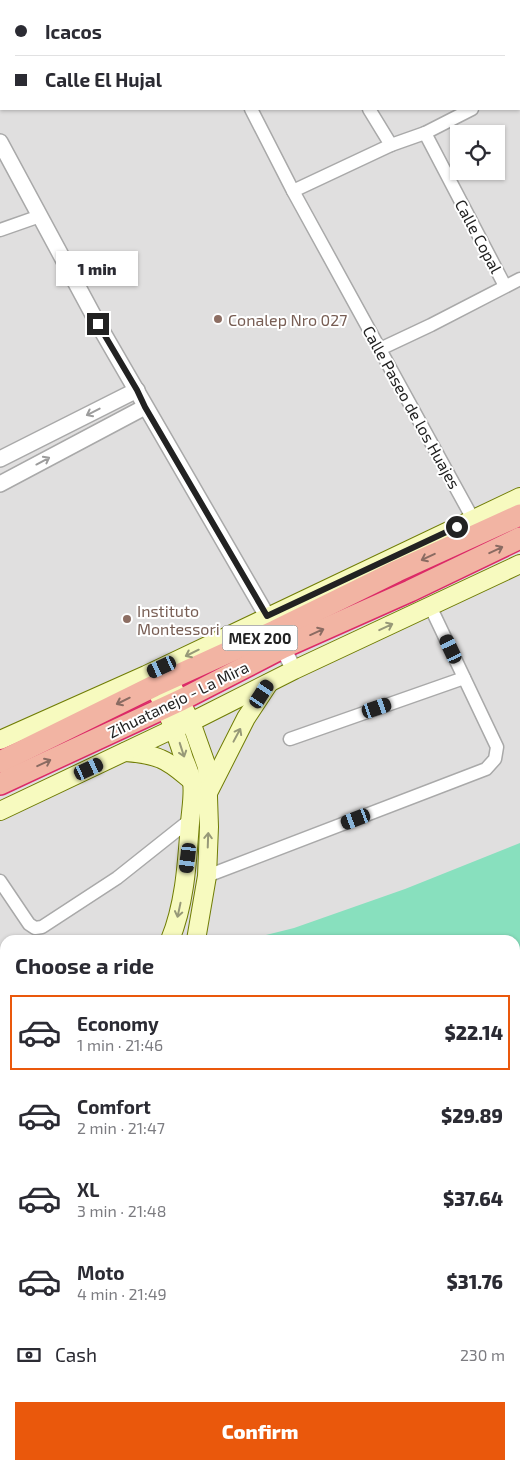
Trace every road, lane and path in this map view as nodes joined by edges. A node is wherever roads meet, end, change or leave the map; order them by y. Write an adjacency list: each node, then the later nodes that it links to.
1 (252, 110): 7 (street, Calle Paseo de los Huajes)
2 (370, 110): 6 (street)
3 (470, 110): 4 (street)
4 (425, 133): 6 (street); 11 (street, Calle Copal)
5 (0, 142): 8 (street)
6 (391, 145): 7 (street)
7 (293, 191): 12 (street, Calle Paseo de los Huajes)
8 (40, 216): 9 (street); 13 (street)
9 (0, 230)
10 (520, 279): 11 (street)
11 (505, 286): 12 (street)
12 (380, 350): 19 (street, Calle Paseo de los Huajes)
13 (137, 390): 14 (street); 15 (street, one-way to 15)
14 (145, 407): 16 (street, one-way to 14); 24 (street)
15 (0, 459)
16 (0, 484)
17 (520, 497): 19 (main road)
18 (520, 514): 21 (highway, Zihuatanejo - La Mira / MEX 200, one-way to 21)
19 (473, 519): 21 (main road)
20 (520, 538): 24 (highway, Zihuatanejo - La Mira / MEX 200, one-way to 20)
21 (394, 564): 24 (highway, Zihuatanejo - La Mira / MEX 200)
22 (520, 564): 23 (main road)
23 (430, 606): 25 (main road, one-way to 23); 27 (street)
24 (275, 632): 25 (street); 26 (highway, Zihuatanejo - La Mira / MEX 200, one-way to 26); 29 (highway, Zihuatanejo - La Mira / MEX 200)
25 (294, 670): 28 (main road)
26 (158, 677): 29 (main road); 33 (main road); 35 (highway, Zihuatanejo - La Mira / MEX 200, one-way to 35)
27 (464, 678): 32 (street); 41 (street)
28 (269, 683): 30 (main road); 38 (main road, one-way to 28)
29 (173, 704): 30 (main road); 31 (main road); 37 (highway, Zihuatanejo - La Mira / MEX 200, one-way to 29)
30 (191, 722): 31 (main road); 38 (main road)
31 (175, 728): 34 (main road); 36 (main road, one-way to 36)
32 (290, 738)
33 (0, 740)
34 (125, 752): 36 (main road); 39 (main road)
35 (0, 762)
36 (192, 780): 40 (main road)
37 (0, 784)
38 (208, 794): 41 (main road, one-way to 38)
39 (0, 811)
40 (190, 820): 42 (street); 43 (main road, one-way to 43)
41 (207, 876): 44 (main road)
42 (0, 881)
43 (172, 935)
44 (197, 935)

